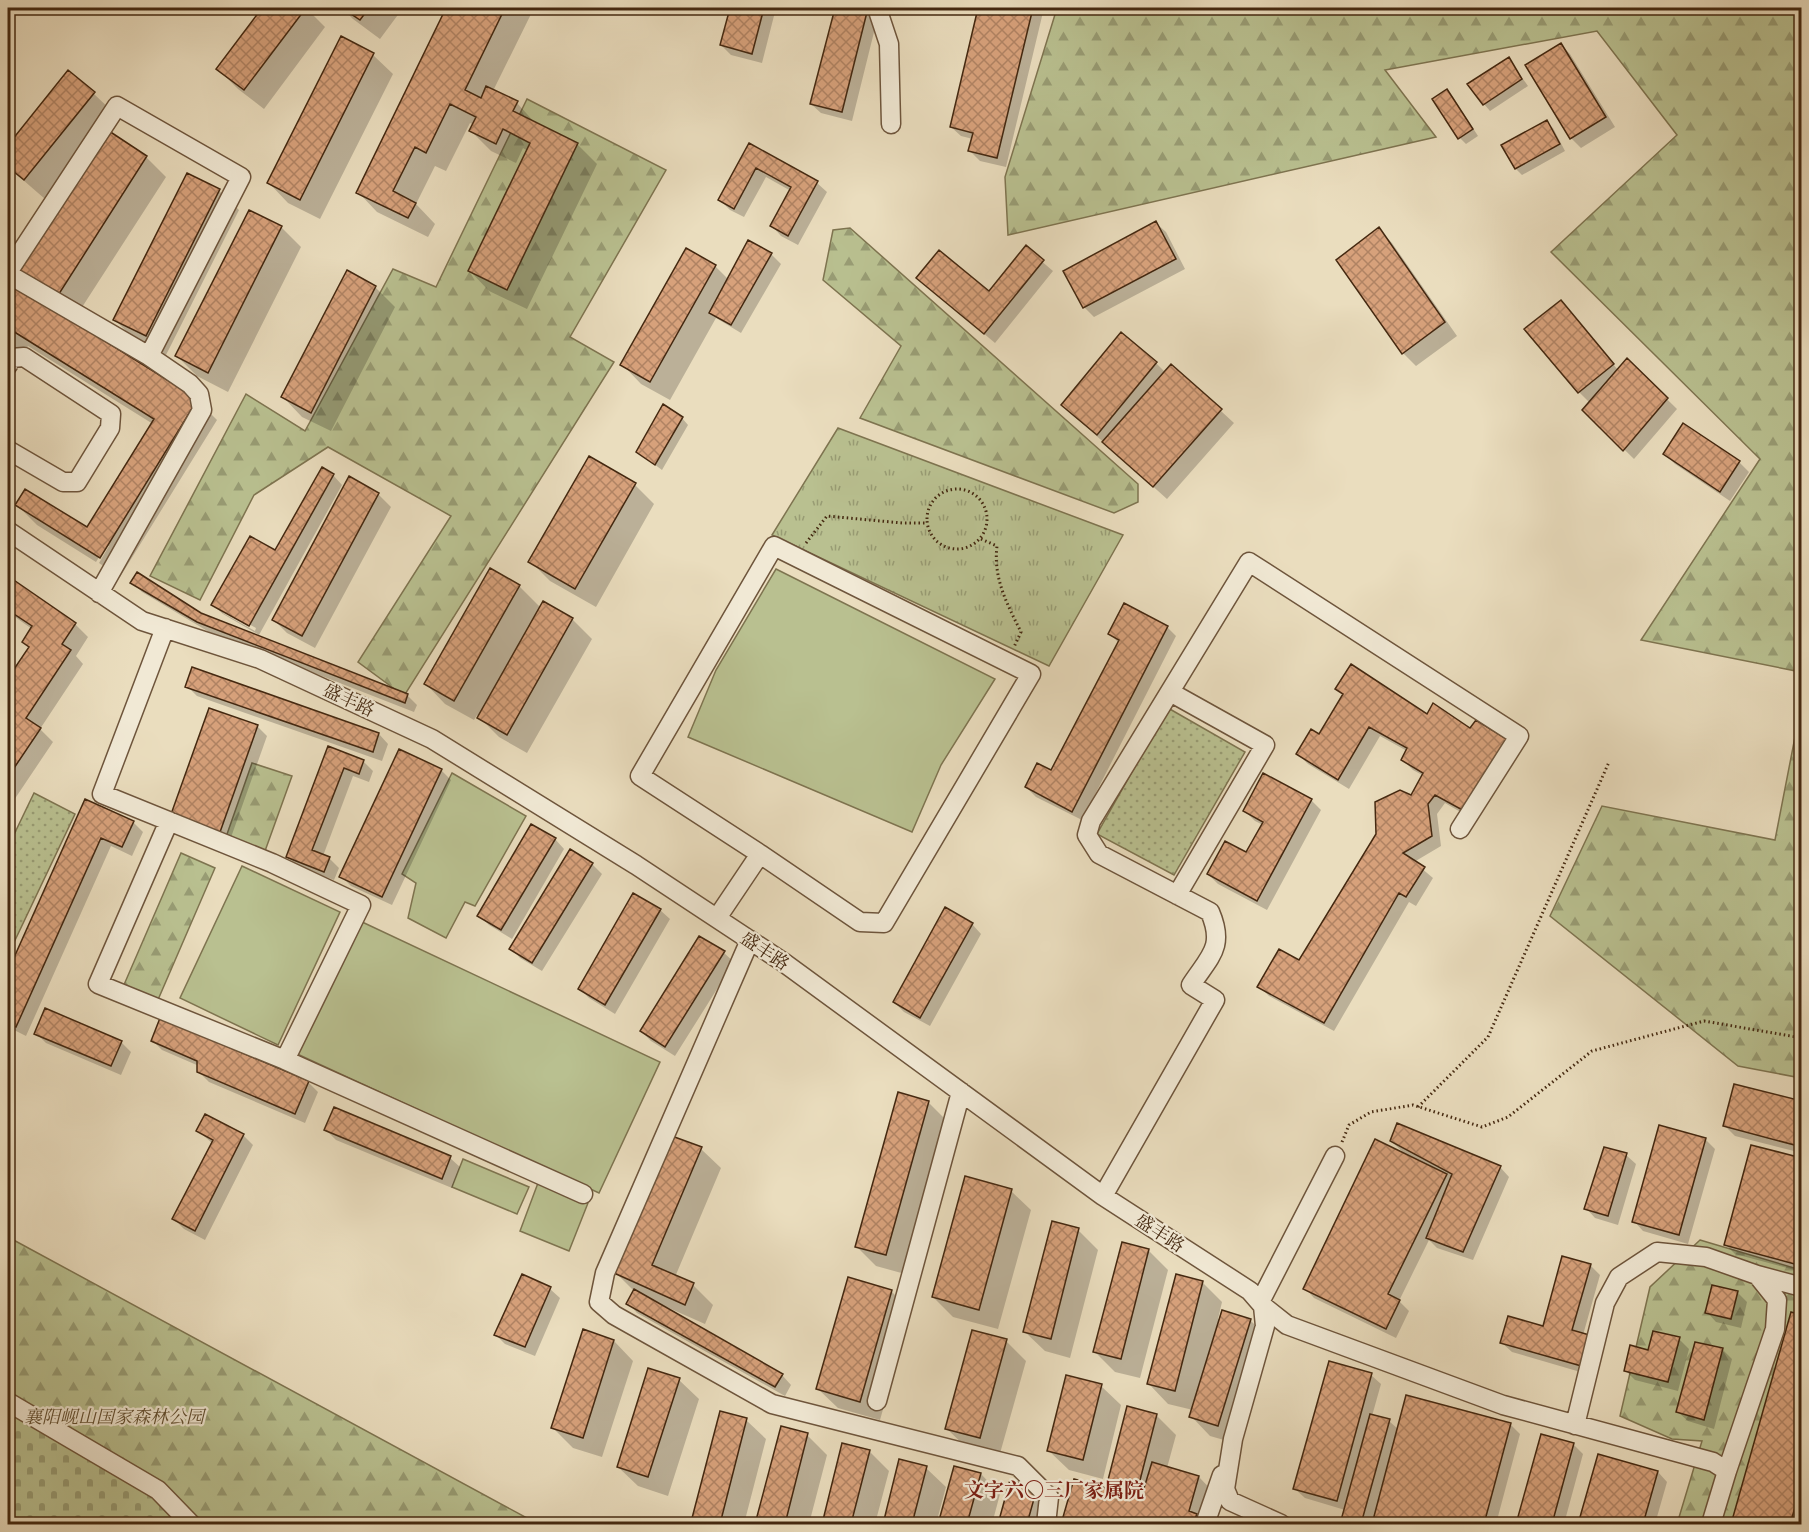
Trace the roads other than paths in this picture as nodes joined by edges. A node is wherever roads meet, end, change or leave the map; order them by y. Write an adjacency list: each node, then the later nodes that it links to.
1 (877, 8): 2 (street)
2 (891, 124)
3 (8, 273): 4 (street); 4 (street)
4 (149, 356): 8 (street)
5 (8, 365): 6 (street)
6 (9, 457)
7 (8, 531): 8 (street, 盛丰路)
8 (99, 592): 9 (street, 盛丰路)
9 (165, 628): 11 (street); 15 (street, 盛丰路)
10 (1170, 692): 12 (street); 14 (street); 14 (street)
11 (169, 821): 17 (street); 17 (street)
12 (1460, 829)
13 (759, 854): 13 (street); 15 (street)
14 (1178, 895): 21 (street)
15 (717, 918): 16 (street, 盛丰路)
16 (750, 940): 18 (street, 盛丰路); 31 (street)
17 (285, 1060): 20 (street)
18 (961, 1092): 21 (street, 盛丰路); 25 (street)
19 (1335, 1156): 24 (street)
20 (583, 1194)
21 (1103, 1197): 24 (street, 盛丰路)
22 (1757, 1275): 23 (street); 27 (street); 29 (street)
23 (1802, 1287)
24 (1262, 1304): 27 (street, 盛丰路); 28 (street)
25 (877, 1401)
26 (8, 1402): 30 (street)
27 (1575, 1425): 29 (street, 盛丰路)
28 (1233, 1440): 32 (street); 33 (street)
29 (1727, 1471): 34 (street)
30 (191, 1524)
31 (1046, 1524)
32 (1205, 1524)
33 (1281, 1524)
34 (1711, 1524)

